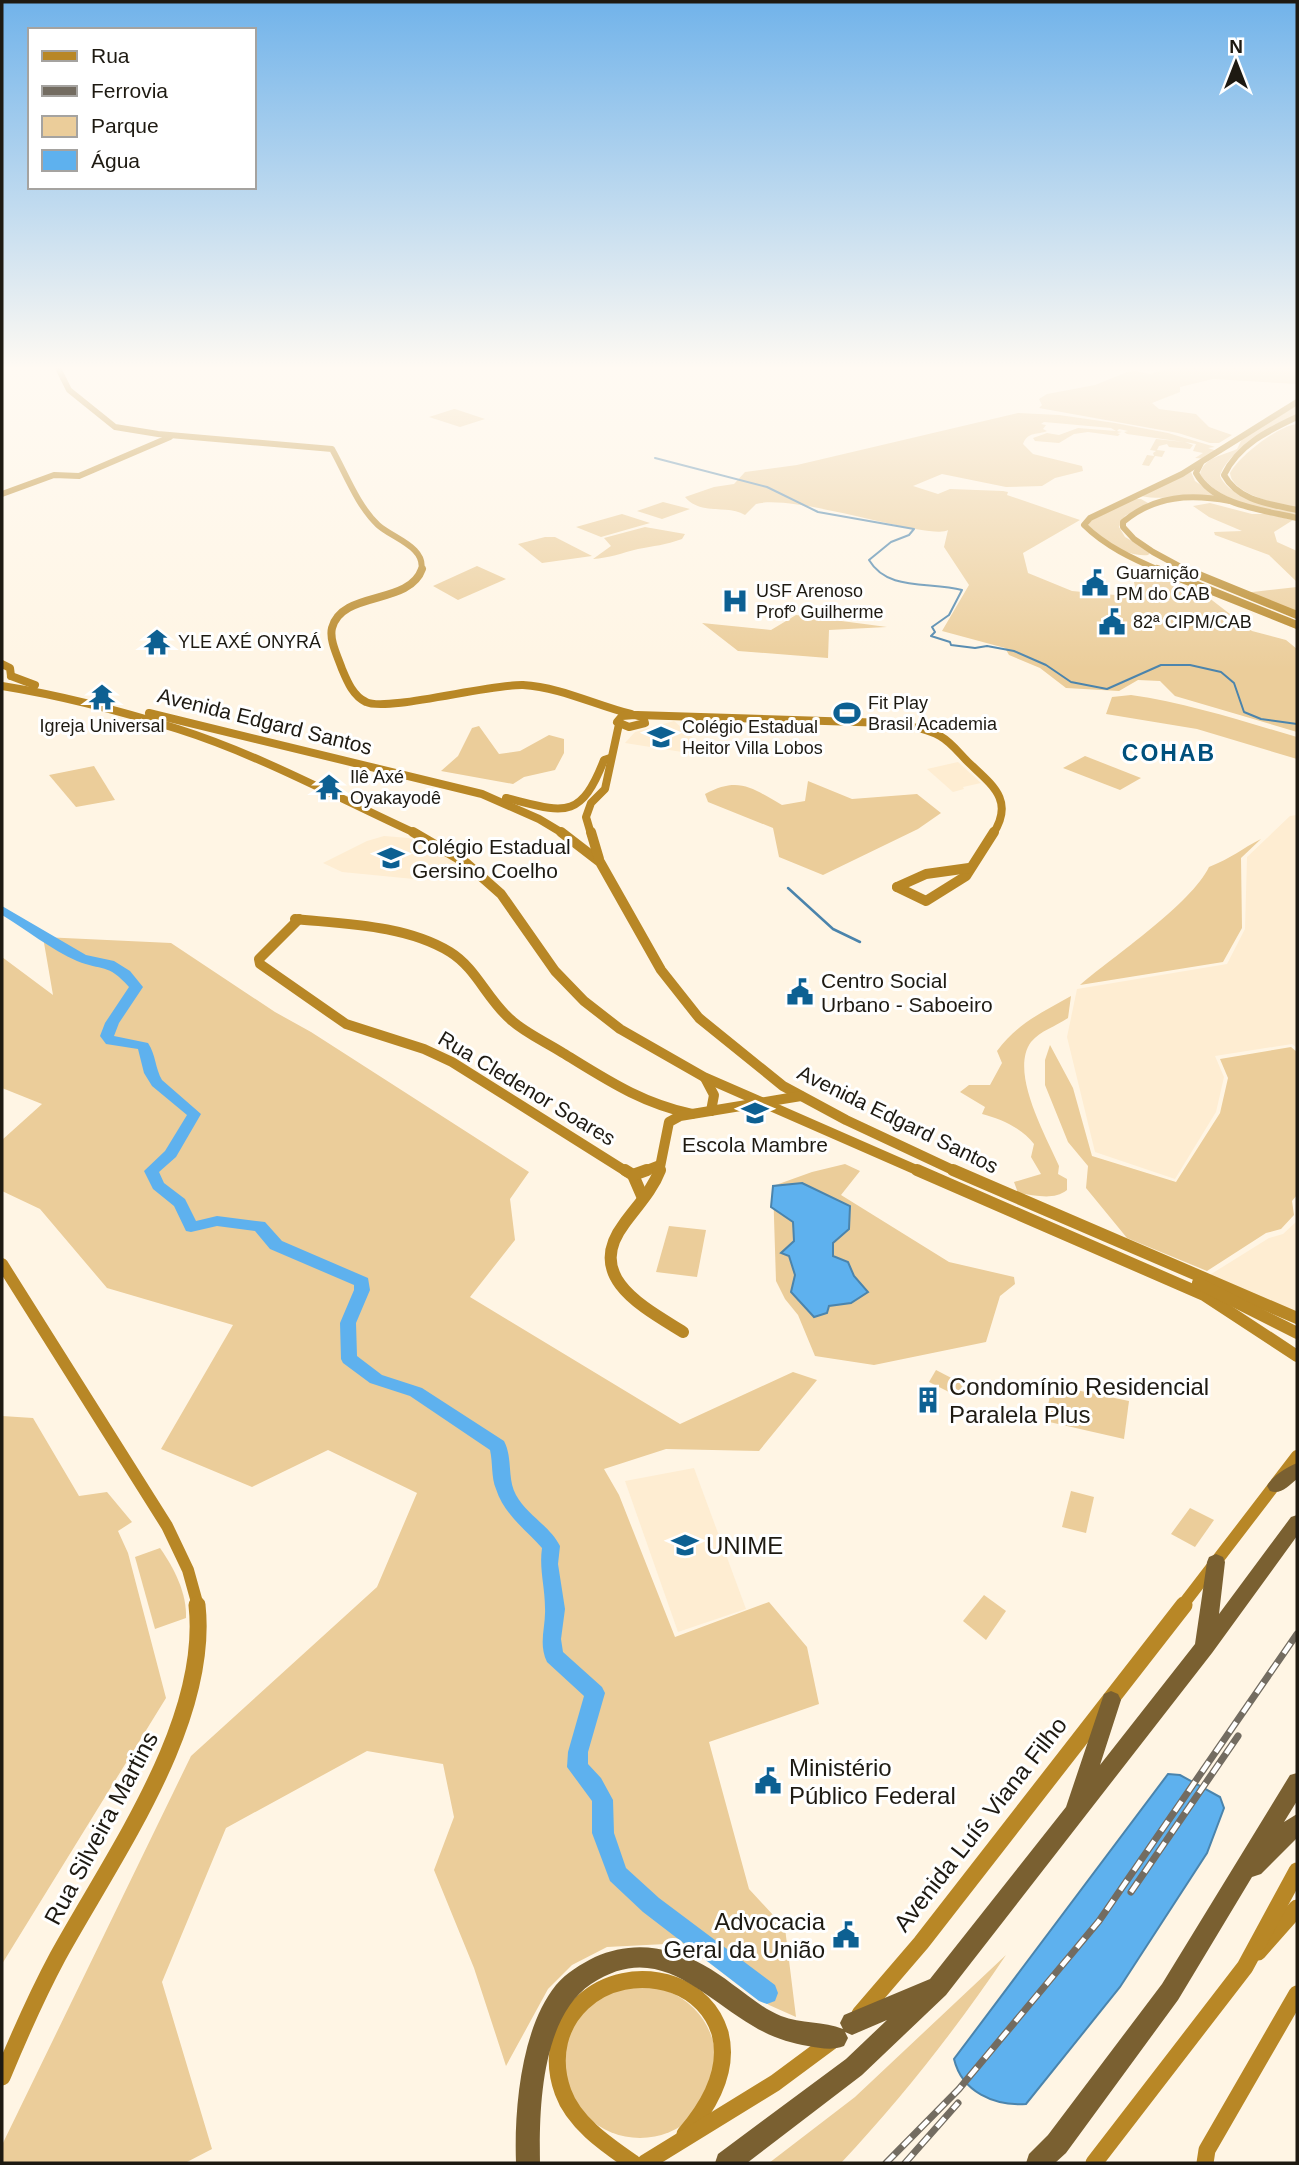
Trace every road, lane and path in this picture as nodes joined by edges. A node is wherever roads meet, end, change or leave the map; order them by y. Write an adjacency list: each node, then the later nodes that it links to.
1 (100, 467): 6 (main road)
2 (341, 467): 20 (main road)
3 (1193, 467): 7 (main road)
4 (1199, 467): 8 (main road)
5 (1228, 467): 10 (main road)
6 (2, 494)
7 (1130, 498): 9 (main road); 13 (main road)
8 (1230, 500): 9 (main road); 11 (main road)
9 (1153, 503): 12 (main road)
10 (1297, 510)
11 (1297, 518)
12 (1150, 549): 13 (main road); 14 (main road)
13 (1129, 555): 15 (main road)
14 (1169, 560): 15 (main road); 16 (main road)
15 (1146, 563): 17 (main road)
16 (1297, 615)
17 (1297, 625)
18 (2, 664): 19 (main road)
19 (7, 682): 27 (main road, Avenida Edgard Santos); 30 (main road, Avenida Edgard Santos)
20 (592, 704): 21 (main road); 23 (main road)
21 (634, 715): 22 (main road); 23 (main road); 24 (main road)
22 (698, 717): 24 (main road); 29 (main road)
23 (618, 723): 24 (main road); 25 (main road)
24 (642, 725): 25 (main road)
25 (615, 740): 26 (main road)
26 (610, 758): 27 (main road); 28 (main road)
27 (482, 794): 28 (main road, Avenida Edgard Santos)
28 (600, 862): 32 (main road, Avenida Edgard Santos)
29 (969, 867): 29 (main road)
30 (704, 1077): 31 (main road, Avenida Edgard Santos); 37 (main road)
31 (725, 1086): 34 (main road, Avenida Edgard Santos); 37 (main road)
32 (783, 1086): 33 (main road, Avenida Edgard Santos); 34 (main road)
33 (806, 1099): 34 (main road); 39 (main road); 44 (main road, Avenida Edgard Santos)
34 (761, 1101): 36 (main road, Avenida Edgard Santos); 37 (main road)
35 (660, 1107): 38 (main road); 40 (main road); 42 (main road, Rua Cledenor Soares)
36 (778, 1108): 37 (main road); 39 (main road, Avenida Edgard Santos)
37 (721, 1110): 38 (main road)
38 (692, 1114): 40 (main road)
39 (799, 1116): 49 (main road, Avenida Edgard Santos)
40 (669, 1122): 41 (main road)
41 (660, 1165): 42 (main road); 43 (main road)
42 (633, 1175): 43 (main road)
43 (643, 1198): 47 (main road)
44 (1140, 1252): 46 (main road, Avenida Edgard Santos); 48 (main road)
45 (2, 1264): 67 (main road, Rua Silveira Martins)
46 (1297, 1318)
47 (683, 1332)
48 (1297, 1333)
49 (1297, 1356)
50 (1297, 1456): 52 (main road, Avenida Luís Viana Filho)
51 (1297, 1470): 52 (highway)
52 (1276, 1486): 54 (main road, Avenida Luís Viana Filho)
53 (1297, 1522): 55 (highway)
54 (1216, 1562): 55 (highway); 56 (main road, Avenida Luís Viana Filho)
55 (1205, 1647): 58 (highway)
56 (1111, 1700): 58 (highway); 66 (main road, Avenida Luís Viana Filho)
57 (1297, 1782): 61 (highway)
58 (1073, 1815): 64 (highway)
59 (1297, 1824): 61 (highway)
60 (1297, 1871): 63 (main road)
61 (1237, 1883): 73 (highway)
62 (1297, 1908): 63 (main road)
63 (1245, 1967): 74 (main road)
64 (938, 1987): 66 (highway); 72 (highway)
65 (1297, 1994): 75 (main road)
66 (844, 2031): 68 (main road, Avenida Luís Viana Filho); 69 (highway)
67 (2, 2077)
68 (673, 2146): 70 (main road); 71 (main road, Avenida Luís Viana Filho)
69 (528, 2163)
70 (633, 2163)
71 (645, 2163)
72 (727, 2163)
73 (1038, 2163)
74 (1094, 2163)
75 (1205, 2163)

